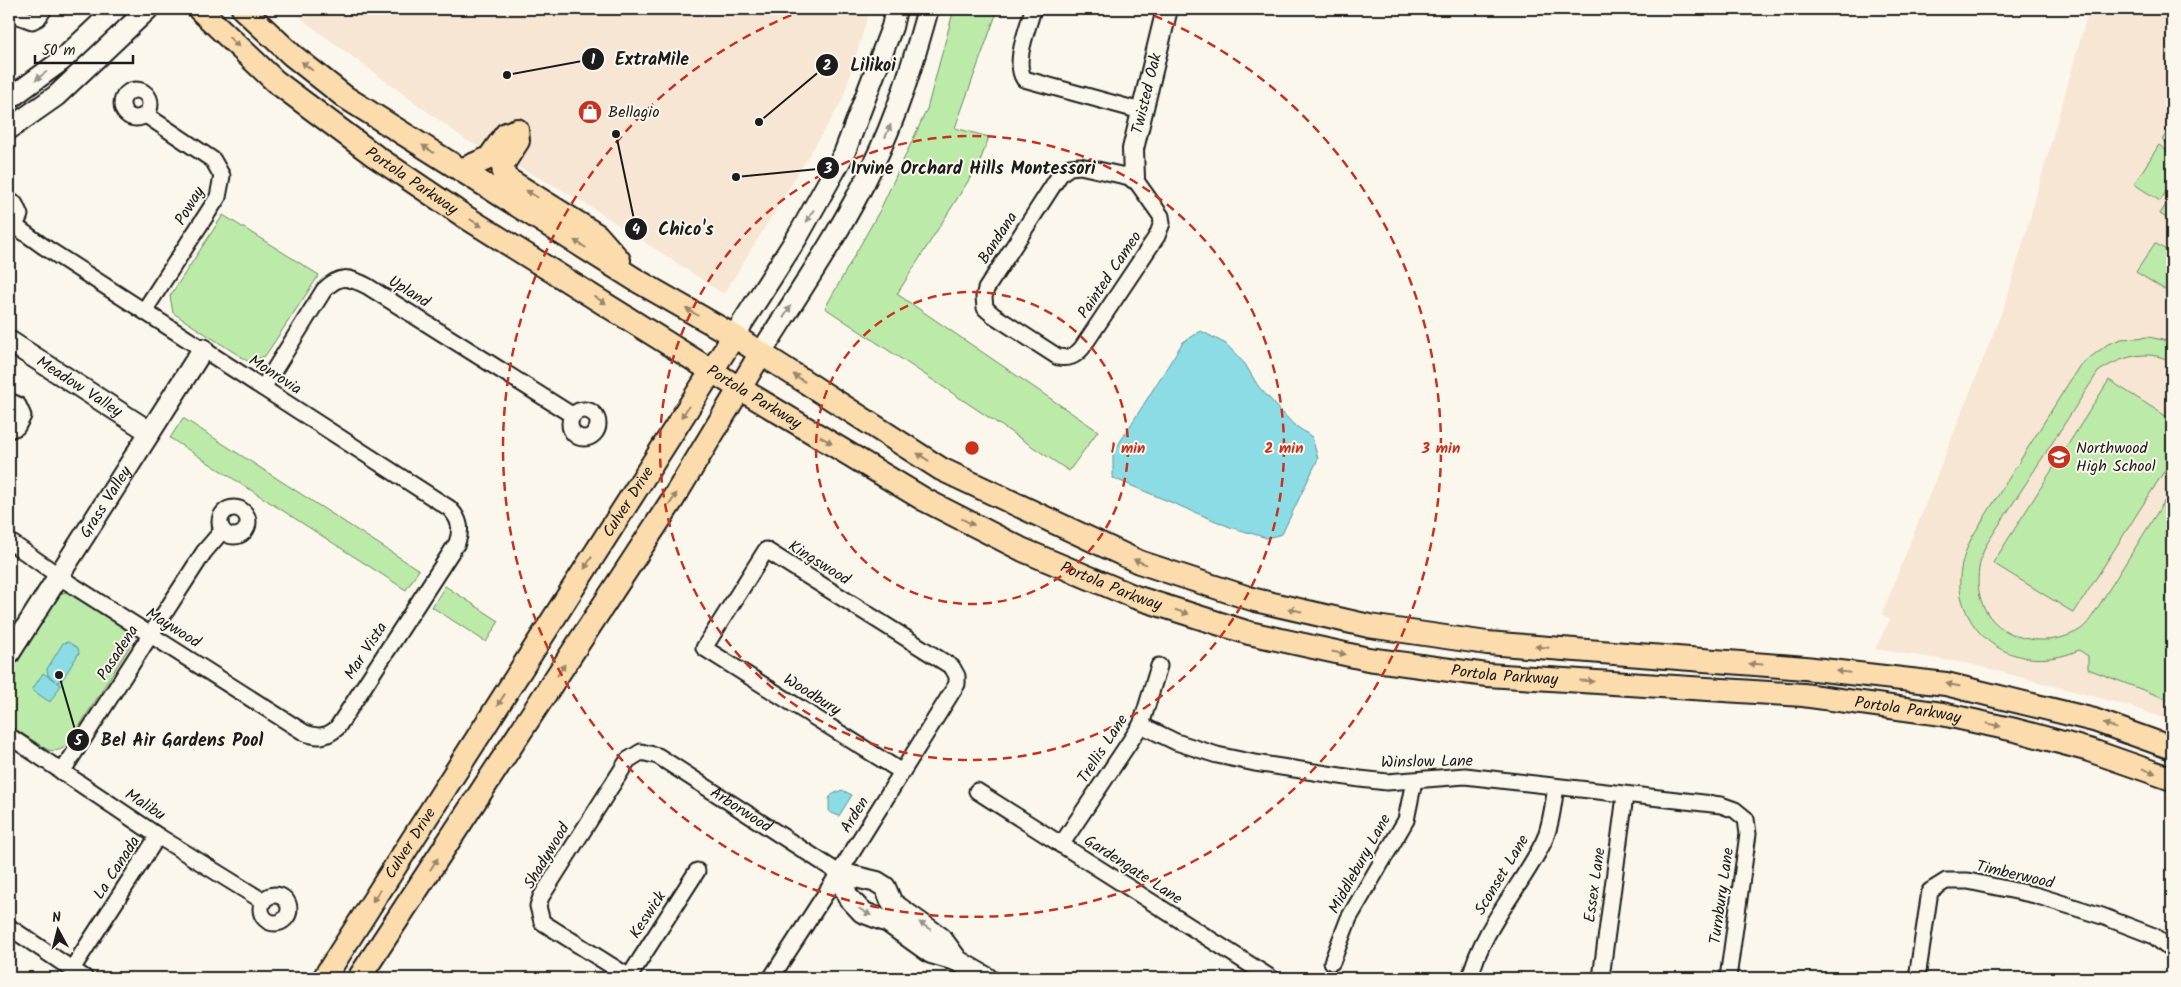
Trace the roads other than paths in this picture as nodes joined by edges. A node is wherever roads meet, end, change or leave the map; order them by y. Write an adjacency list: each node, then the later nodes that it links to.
1 (18, 9): 2 (street)
2 (44, 9)
3 (116, 9): 11 (street, one-way to 11)
4 (148, 9): 14 (street)
5 (199, 9): 26 (main road, Portola Parkway, one-way to 26)
6 (243, 9): 15 (main road, Portola Parkway, one-way to 6)
7 (896, 9): 21 (street, Culver Drive, one-way to 21)
8 (928, 9): 24 (street, Culver Drive, one-way to 8)
9 (1167, 9): 12 (street, Twisted Oak)
10 (1031, 15): 12 (street)
11 (9, 99)
12 (1141, 111): 16 (street, Twisted Oak)
13 (146, 115): 20 (street, Poway)
14 (9, 129)
15 (461, 170): 19 (main road, Portola Parkway, one-way to 15); 19 (main road, one-way to 15)
16 (1134, 178): 25 (street, Painted Cameo); 25 (street, Bandana)
17 (9, 201): 18 (street, Monrovia)
18 (12, 227): 20 (street, Monrovia)
19 (636, 280): 21 (main road, Portola Parkway, one-way to 19)
20 (144, 311): 23 (street, Monrovia)
21 (734, 336): 24 (main road, Portola Parkway); 26 (main road, Culver Drive)
22 (9, 341): 32 (street, Meadow Valley)
23 (203, 349): 27 (street, Monrovia); 32 (street, Grass Valley)
24 (761, 353): 28 (main road, Culver Drive); 45 (main road, Portola Parkway, one-way to 24)
25 (1066, 358)
26 (712, 371): 28 (main road, Portola Parkway); 66 (main road, Culver Drive, one-way to 66)
27 (263, 388): 30 (street, Upland); 36 (street, Monrovia)
28 (739, 388): 49 (main road, Portola Parkway, one-way to 49); 67 (main road, Culver Drive, one-way to 28)
29 (9, 401): 31 (street)
30 (572, 416)
31 (9, 430)
32 (150, 432): 35 (street, Grass Valley)
33 (222, 531): 37 (street, Pasadena)
34 (9, 541): 35 (street, Maywood)
35 (59, 576): 37 (street, Maywood); 39 (street, Grass Valley)
36 (433, 579): 44 (street, Mar Vista)
37 (150, 634): 44 (street, Maywood); 47 (street, Pasadena)
38 (704, 648): 41 (street, Kingswood); 48 (street, Woodbury)
39 (9, 654)
40 (1159, 666): 42 (street, Trellis Lane)
41 (952, 667): 48 (street, Arden)
42 (1141, 725): 50 (street, Winslow Lane); 56 (street, Trellis Lane)
43 (9, 736): 47 (street, Malibu)
44 (322, 736)
45 (2172, 748)
46 (640, 752): 58 (street, Arborwood); 68 (street, Shadywood)
47 (62, 772): 55 (street, Malibu)
48 (902, 772): 58 (street, Arden)
49 (2172, 779)
50 (1414, 781): 51 (street, Winslow Lane); 63 (street, Middlebury Lane)
51 (1556, 787): 53 (street, Winslow Lane); 72 (street, Sconset Lane)
52 (977, 792): 56 (street, Gardengate Lane)
53 (1625, 796): 54 (street, Winslow Lane); 73 (street, Essex Lane)
54 (1746, 819): 74 (street, Turnbury Lane)
55 (158, 836): 59 (street, Malibu); 64 (street, La Canada)
56 (1061, 845): 71 (street, Gardengate Lane)
57 (697, 871): 68 (street, Keswick)
58 (839, 873): 62 (street, Arborwood, one-way to 58); 62 (street, Arborwood, one-way to 62); 69 (street, Arden)
59 (263, 900)
60 (9, 927): 64 (street)
61 (2172, 952): 75 (street, Timberwood)
62 (958, 961): 70 (street, Arborwood)
63 (1332, 962)
64 (72, 969): 65 (street)
65 (85, 978)
66 (324, 978)
67 (359, 978)
68 (630, 978)
69 (771, 978)
70 (987, 978)
71 (1271, 978)
72 (1470, 978)
73 (1601, 978)
74 (1728, 978)
75 (1917, 978)

